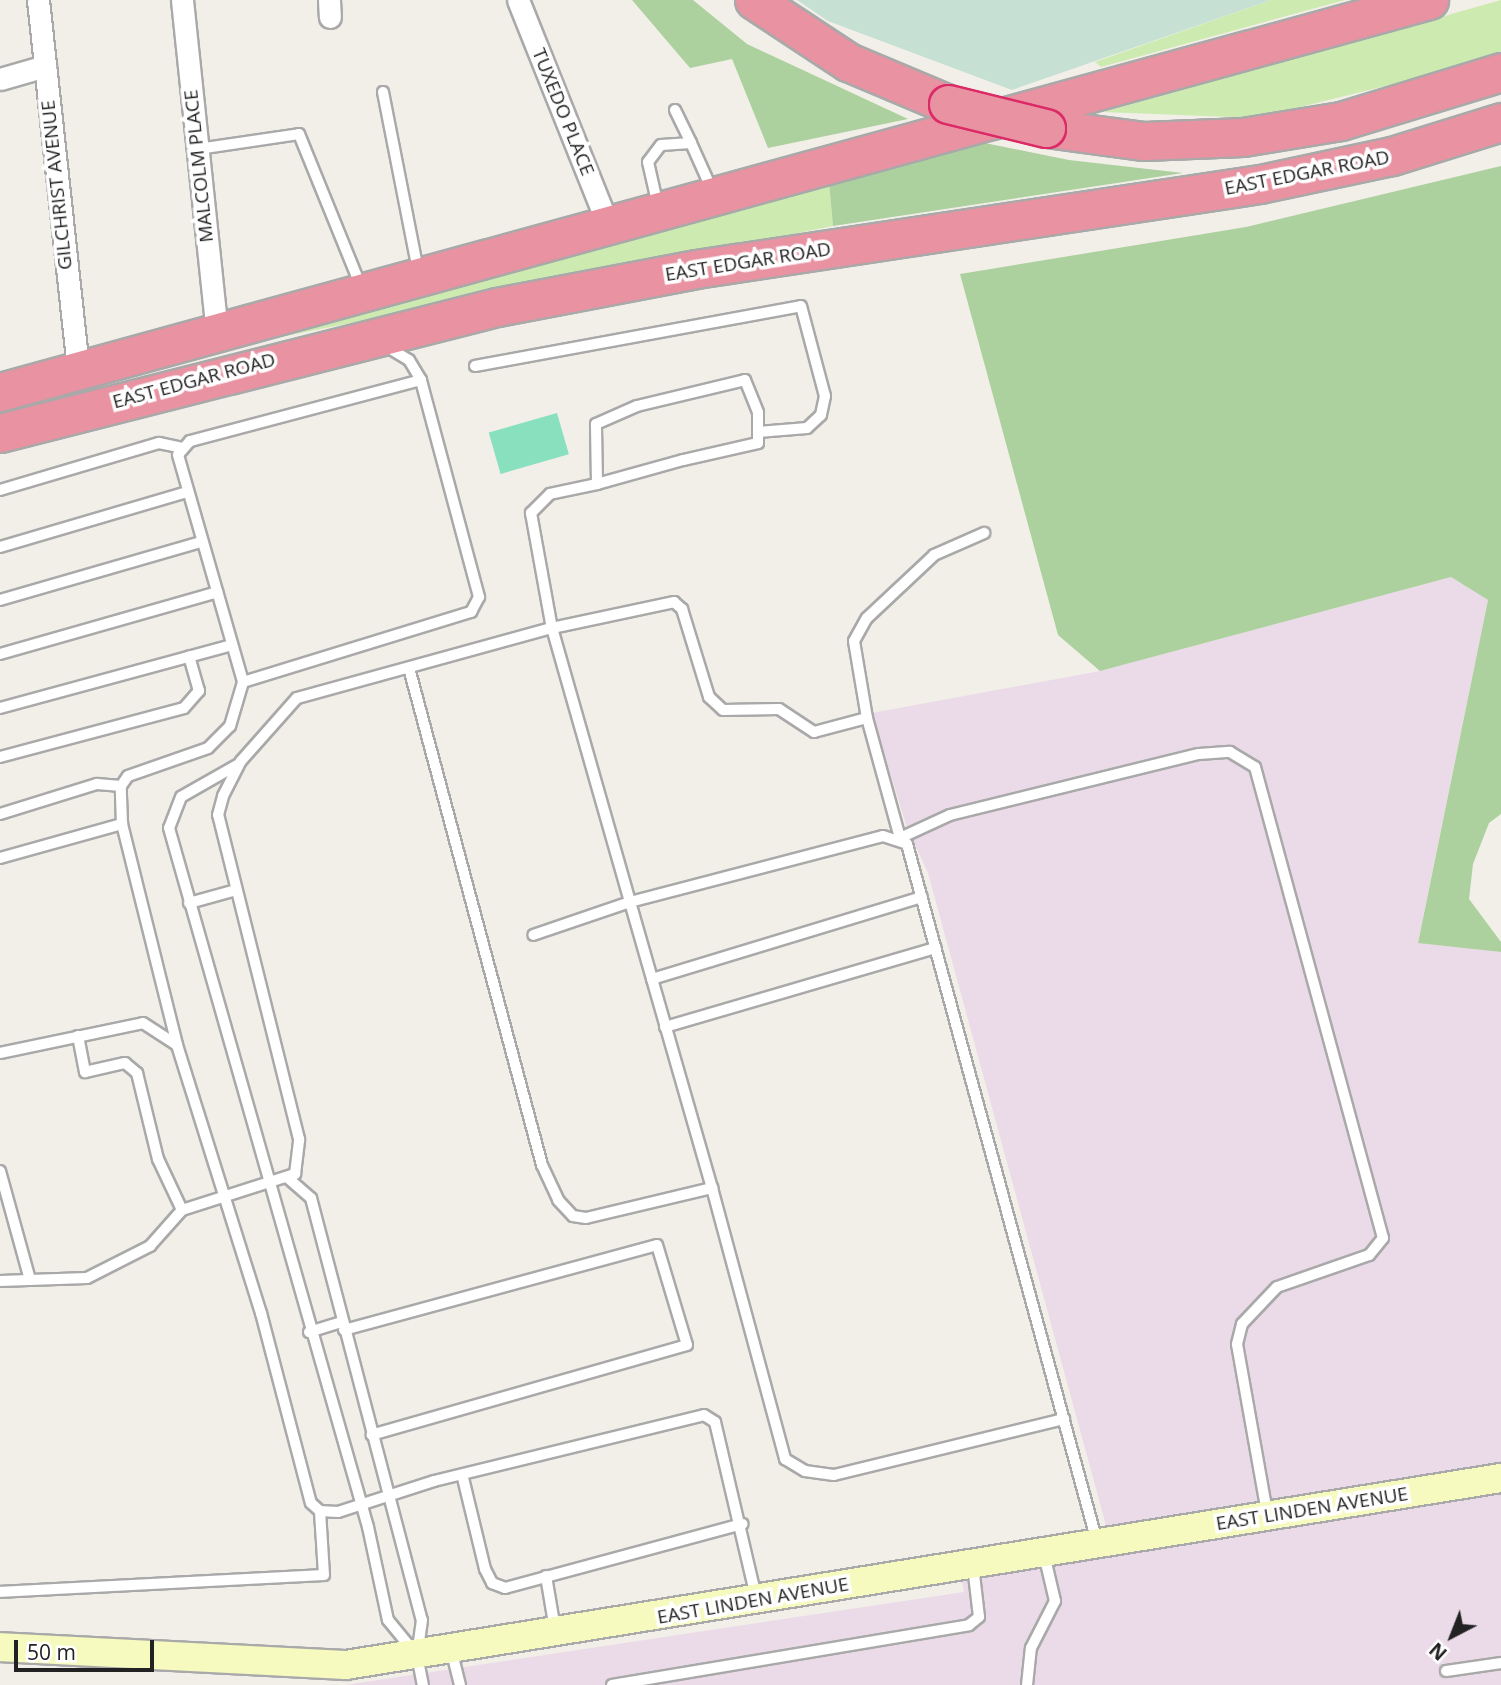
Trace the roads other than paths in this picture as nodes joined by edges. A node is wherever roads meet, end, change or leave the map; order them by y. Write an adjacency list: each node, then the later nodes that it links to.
1 (38, 0): 6 (street, GILCHRIST AVENUE)
2 (182, 0): 13 (street, MALCOLM PLACE)
3 (518, 0): 16 (street, TUXEDO PLACE)
4 (754, 0): 7 (highway, bridge)
5 (1429, 0): 14 (highway, EAST EDGAR ROAD)
6 (45, 66): 8 (street); 22 (street, GILCHRIST AVENUE)
7 (1501, 72)
8 (0, 79)
9 (383, 92): 17 (lane)
10 (675, 110): 12 (lane)
11 (1501, 122): 20 (highway, EAST EDGAR ROAD)
12 (691, 143): 14 (lane); 15 (lane)
13 (198, 149): 18 (lane); 19 (street, MALCOLM PLACE)
14 (714, 195): 15 (highway, EAST EDGAR ROAD)
15 (659, 211): 16 (highway, EAST EDGAR ROAD)
16 (608, 225): 17 (highway, EAST EDGAR ROAD)
17 (419, 276): 18 (highway, EAST EDGAR ROAD)
18 (363, 293): 19 (highway, EAST EDGAR ROAD)
19 (217, 333): 22 (highway, EAST EDGAR ROAD)
20 (366, 337): 23 (lane); 26 (highway, EAST EDGAR ROAD)
21 (475, 366): 25 (lane)
22 (78, 371): 24 (highway, EAST EDGAR ROAD)
23 (421, 380): 27 (lane); 41 (lane)
24 (0, 392)
25 (758, 432): 28 (lane); 28 (lane)
26 (0, 433)
27 (183, 448): 29 (lane); 30 (lane)
28 (597, 484): 36 (lane)
29 (0, 490)
30 (187, 492): 32 (lane); 33 (lane)
31 (984, 533): 43 (lane)
32 (201, 542): 34 (lane); 35 (lane)
33 (0, 547)
34 (217, 592): 37 (lane); 38 (lane)
35 (0, 600)
36 (552, 628): 40 (lane); 43 (lane); 53 (lane)
37 (232, 645): 39 (lane); 41 (lane)
38 (0, 654)
39 (189, 656): 42 (lane); 44 (lane)
40 (410, 668): 45 (lane); 65 (lane)
41 (243, 682): 46 (lane)
42 (0, 708)
43 (867, 718): 49 (lane)
44 (0, 757)
45 (242, 761): 51 (lane); 54 (lane)
46 (121, 786): 47 (lane); 48 (lane)
47 (0, 814)
48 (122, 824): 50 (lane); 60 (lane)
49 (900, 838): 52 (lane); 53 (lane); 79 (lane)
50 (0, 858)
51 (236, 890): 54 (lane); 63 (lane)
52 (922, 897): 56 (lane); 57 (lane)
53 (630, 902): 55 (lane); 57 (lane)
54 (189, 903): 64 (lane)
55 (533, 936)
56 (936, 948): 58 (lane); 72 (lane)
57 (652, 979): 58 (lane)
58 (665, 1027): 65 (lane)
59 (78, 1036): 60 (lane); 61 (lane); 67 (lane)
60 (177, 1045): 66 (lane)
61 (0, 1053)
62 (0, 1171): 68 (lane)
63 (289, 1179): 64 (lane); 70 (lane)
64 (270, 1182): 66 (lane); 71 (lane)
65 (712, 1188): 72 (lane)
66 (220, 1195): 67 (lane); 78 (lane)
67 (182, 1210): 68 (lane)
68 (30, 1280): 69 (lane)
69 (0, 1281)
70 (343, 1326): 71 (lane); 73 (lane); 73 (lane)
71 (309, 1332): 77 (lane)
72 (1064, 1419): 81 (lane)
73 (372, 1435): 76 (lane)
74 (463, 1478): 76 (lane); 80 (lane); 84 (lane)
75 (1501, 1478): 79 (street, EAST LINDEN AVENUE)
76 (388, 1493): 77 (lane); 90 (lane)
77 (360, 1503): 78 (lane); 90 (lane)
78 (320, 1511): 85 (lane)
79 (1268, 1517): 81 (street, EAST LINDEN AVENUE)
80 (743, 1524): 84 (lane); 86 (lane)
81 (1098, 1545): 82 (street, EAST LINDEN AVENUE)
82 (1044, 1554): 83 (street, EAST LINDEN AVENUE); 96 (lane)
83 (973, 1566): 86 (street, EAST LINDEN AVENUE); 95 (lane)
84 (546, 1576): 87 (lane)
85 (0, 1592)
86 (757, 1600): 87 (street, EAST LINDEN AVENUE)
87 (555, 1631): 89 (street, EAST LINDEN AVENUE)
88 (0, 1647): 90 (street, EAST LINDEN AVENUE)
89 (451, 1649): 90 (street, EAST LINDEN AVENUE); 94 (lane)
90 (417, 1655): 93 (lane)
91 (1501, 1663): 92 (lane)
92 (1446, 1671)
93 (423, 1685)
94 (460, 1685)
95 (612, 1685)
96 (1027, 1685)

